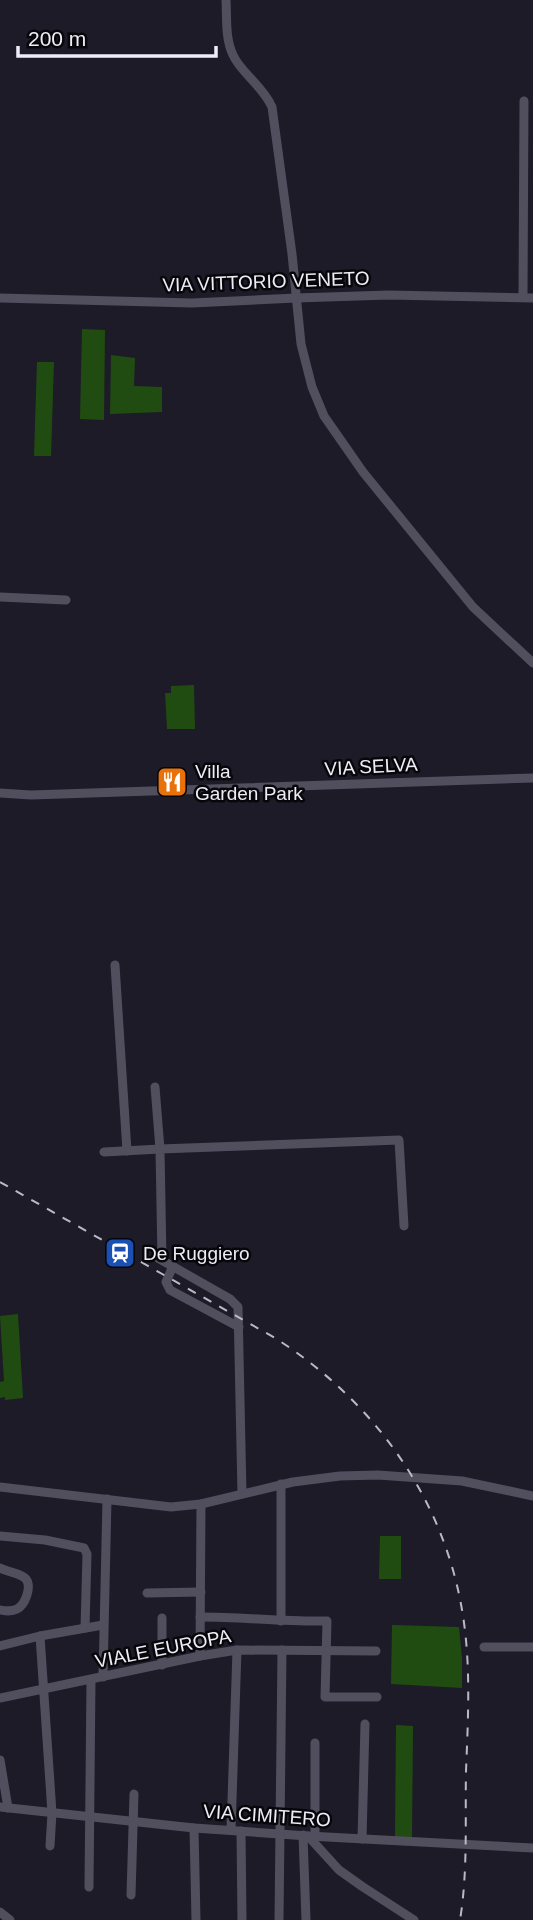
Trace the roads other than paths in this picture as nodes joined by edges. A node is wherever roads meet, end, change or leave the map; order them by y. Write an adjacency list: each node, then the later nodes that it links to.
1 (226, 0): 4 (street)
2 (524, 101): 5 (street)
3 (0, 298): 4 (street, VIA VITTORIO VENETO)
4 (296, 298): 5 (street, VIA VITTORIO VENETO); 8 (street)
5 (528, 298)
6 (0, 597): 7 (street)
7 (66, 600)
8 (533, 663)
9 (533, 778): 10 (street, VIA SELVA)
10 (0, 793)
11 (115, 965): 14 (street)
12 (155, 1087): 13 (street)
13 (160, 1149): 14 (street); 16 (street); 17 (street)
14 (127, 1151): 15 (street)
15 (104, 1152)
16 (404, 1226)
17 (173, 1266): 18 (street); 18 (street)
18 (239, 1327): 21 (street)
19 (281, 1484): 21 (street); 22 (street); 32 (street)
20 (0, 1487): 23 (street)
21 (242, 1494): 24 (street)
22 (533, 1496)
23 (107, 1499): 24 (street); 33 (street)
24 (201, 1504): 27 (street)
25 (0, 1536): 34 (street)
26 (0, 1568): 29 (street)
27 (201, 1592): 28 (street); 30 (street)
28 (147, 1593)
29 (0, 1610)
30 (200, 1617): 32 (street); 43 (street)
31 (162, 1618): 44 (street)
32 (281, 1620): 41 (street)
33 (103, 1625): 34 (street); 45 (street)
34 (85, 1628): 35 (street)
35 (40, 1636): 36 (street); 47 (street)
36 (0, 1646)
37 (484, 1647): 38 (street)
38 (533, 1647)
39 (237, 1650): 40 (street, VIALE EUROPA); 43 (street, VIALE EUROPA); 59 (street)
40 (282, 1650): 41 (street, VIALE EUROPA); 60 (street)
41 (326, 1650): 42 (street, VIALE EUROPA); 49 (street)
42 (376, 1651)
43 (200, 1656): 44 (street, VIALE EUROPA)
44 (162, 1665): 45 (street, VIALE EUROPA)
45 (103, 1677): 46 (street, VIALE EUROPA)
46 (91, 1679): 47 (street, VIALE EUROPA); 56 (street)
47 (43, 1689): 48 (street, VIALE EUROPA); 55 (street)
48 (0, 1698)
49 (377, 1698)
50 (365, 1724): 62 (street)
51 (315, 1743): 61 (street)
52 (0, 1760): 54 (street)
53 (134, 1794): 57 (street)
54 (4, 1807): 55 (street, VIA CIMITERO)
55 (52, 1813): 56 (street, VIA CIMITERO); 63 (street)
56 (90, 1818): 57 (street, VIA CIMITERO); 65 (street)
57 (133, 1821): 58 (street, VIA CIMITERO); 66 (street)
58 (194, 1828): 59 (street, VIA CIMITERO); 69 (street)
59 (236, 1830): 60 (street, VIA CIMITERO); 70 (street)
60 (279, 1833): 61 (street, VIA CIMITERO); 71 (street)
61 (308, 1836): 62 (street, VIA CIMITERO); 72 (street); 73 (street)
62 (362, 1839): 64 (street, VIA CIMITERO)
63 (50, 1846)
64 (533, 1848)
65 (89, 1887)
66 (131, 1895)
67 (0, 1912): 68 (street)
68 (10, 1920)
69 (196, 1920)
70 (242, 1920)
71 (279, 1920)
72 (306, 1920)
73 (414, 1920)

